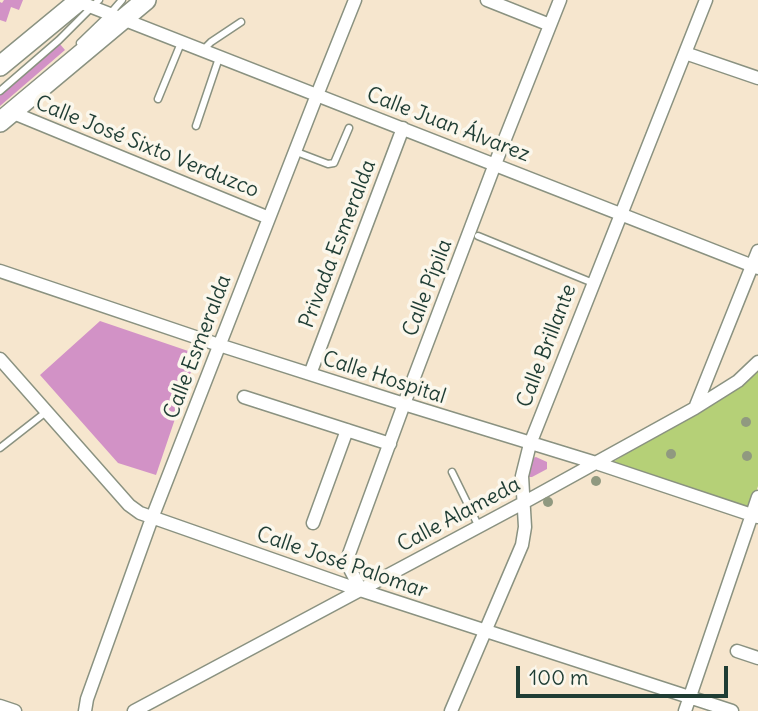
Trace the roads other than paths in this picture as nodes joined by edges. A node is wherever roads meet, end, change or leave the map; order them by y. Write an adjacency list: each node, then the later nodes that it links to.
1 (122, 0): 8 (lane)
2 (146, 0): 8 (main road)
3 (355, 0): 20 (street, Calle Esmeralda)
4 (487, 0): 10 (street)
5 (560, 0): 10 (street, Calle Pípila)
6 (706, 0): 14 (street, Calle Brillante)
7 (84, 2): 8 (street, Calle Juan Álvarez); 16 (main road); 19 (lane)
8 (116, 18): 11 (street, Calle Juan Álvarez); 13 (lane); 22 (main road)
9 (241, 22): 12 (lane)
10 (550, 25): 27 (street, Calle Pípila)
11 (181, 43): 12 (street, Calle Juan Álvarez); 21 (lane)
12 (201, 51): 15 (street, Calle Juan Álvarez)
13 (70, 52)
14 (685, 53): 18 (street); 28 (street, Calle Brillante)
15 (219, 58): 20 (street, Calle Juan Álvarez); 23 (lane)
16 (0, 66)
17 (50, 70): 22 (lane)
18 (758, 78)
19 (0, 91)
20 (317, 95): 25 (street, Calle Juan Álvarez); 26 (street, Calle Esmeralda)
21 (158, 99)
22 (4, 116): 29 (street, Calle José Sixto Verduzco)
23 (196, 126)
24 (349, 128): 26 (lane)
25 (403, 128): 27 (street, Calle Juan Álvarez); 38 (street, Privada Esmeralda)
26 (294, 151): 29 (street, Calle Esmeralda)
27 (495, 164): 28 (street, Calle Juan Álvarez); 40 (street, Calle Pípila)
28 (621, 214): 32 (street, Calle Juan Álvarez); 34 (street, Calle Brillante)
29 (269, 218): 35 (street, Calle Esmeralda)
30 (478, 236): 34 (lane)
31 (758, 251): 32 (street)
32 (755, 267): 41 (street)
33 (0, 271): 35 (street, Calle Hospital)
34 (593, 283): 44 (street, Calle Brillante)
35 (219, 345): 38 (street, Calle Hospital); 52 (street, Calle Esmeralda)
36 (0, 359): 42 (street, Calle José Palomar)
37 (758, 362): 41 (street, Calle Alameda)
38 (310, 374): 40 (street, Calle Hospital)
39 (244, 397): 43 (street)
40 (404, 404): 44 (street, Calle Hospital); 45 (street, Calle Pípila)
41 (695, 408): 47 (street, Calle Alameda)
42 (46, 412): 46 (lane); 52 (street, Calle José Palomar)
43 (347, 430): 45 (street); 53 (street)
44 (530, 443): 47 (street, Calle Hospital); 50 (street, Calle Brillante)
45 (390, 444): 55 (street, Calle Pípila)
46 (0, 448)
47 (596, 463): 50 (street, Calle Alameda); 51 (street, Calle Hospital)
48 (452, 472): 54 (lane)
49 (758, 497): 51 (street)
50 (523, 503): 54 (street, Calle Alameda); 56 (street, Calle Brillante)
51 (755, 516): 59 (street)
52 (152, 518): 55 (street, Calle José Palomar); 62 (street, Calle Esmeralda)
53 (313, 523)
54 (479, 527): 55 (street, Calle Alameda)
55 (361, 590): 56 (street, Calle José Palomar); 63 (street, Calle Alameda)
56 (487, 631): 59 (street, Calle José Palomar); 64 (street, Calle Brillante)
57 (737, 651): 58 (street)
58 (758, 658)
59 (689, 697): 65 (street); 66 (street, Calle José Palomar)
60 (0, 706): 61 (street)
61 (15, 711)
62 (85, 711)
63 (134, 711)
64 (451, 711)
65 (685, 711)
66 (732, 711)

